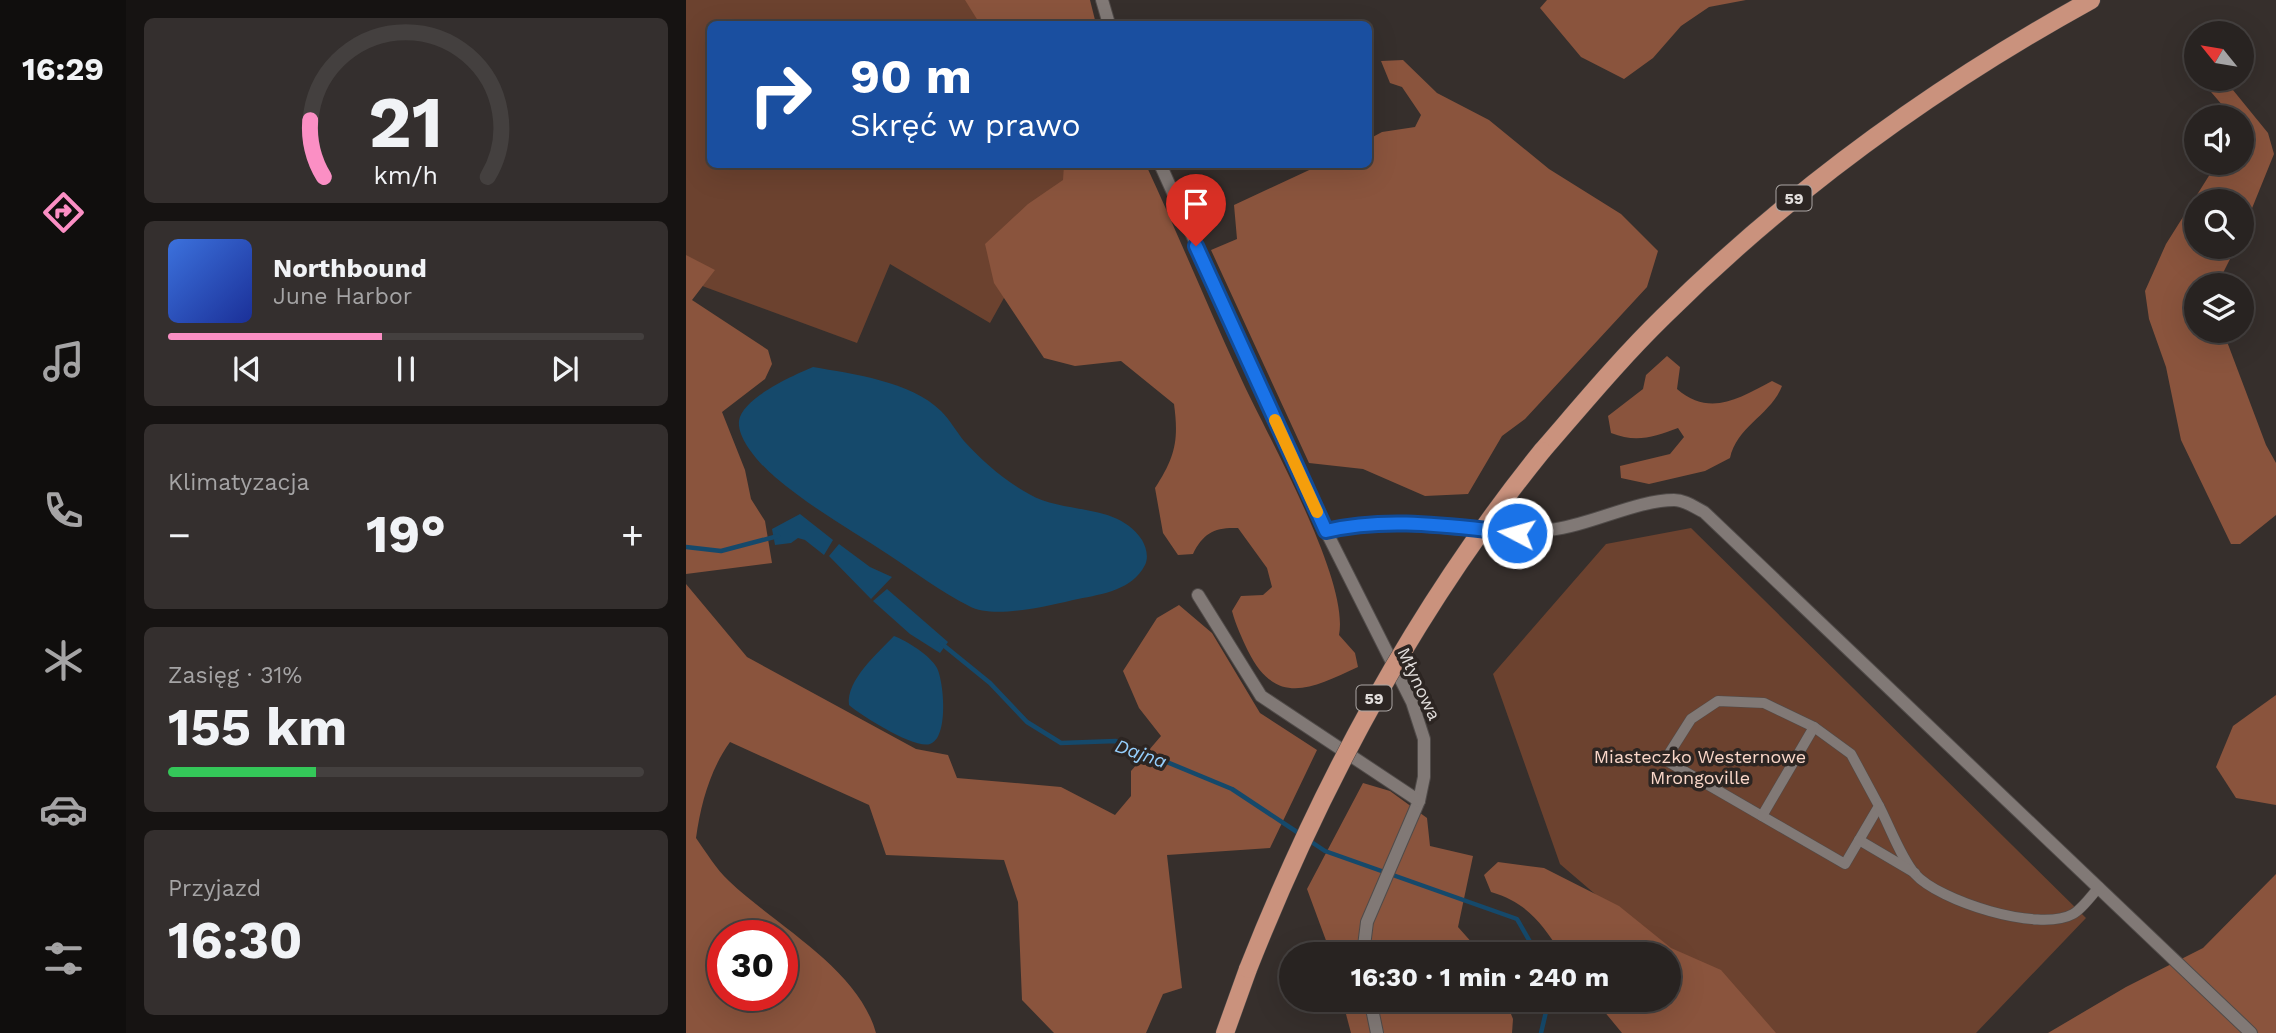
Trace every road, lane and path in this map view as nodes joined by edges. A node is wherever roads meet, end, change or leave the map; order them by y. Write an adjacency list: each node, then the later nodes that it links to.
1 (1102, 0): 3 (street)
2 (2091, 0): 16 (main road, 59, bridge)
3 (1108, 21)
4 (1162, 168): 5 (street, Młynowa)
5 (1326, 531): 8 (street, Młynowa); 13 (street)
6 (1198, 595): 8 (street)
7 (1814, 727): 9 (street); 10 (street); 10 (street)
8 (1419, 801): 14 (street, Młynowa)
9 (1879, 806): 11 (street); 12 (street)
10 (1762, 816): 11 (street)
11 (1859, 840): 12 (street)
12 (1915, 874): 13 (street)
13 (2099, 887): 18 (street)
14 (1364, 942)
15 (1373, 1012): 17 (street)
16 (1226, 1033)
17 (1377, 1033)
18 (2251, 1033)

